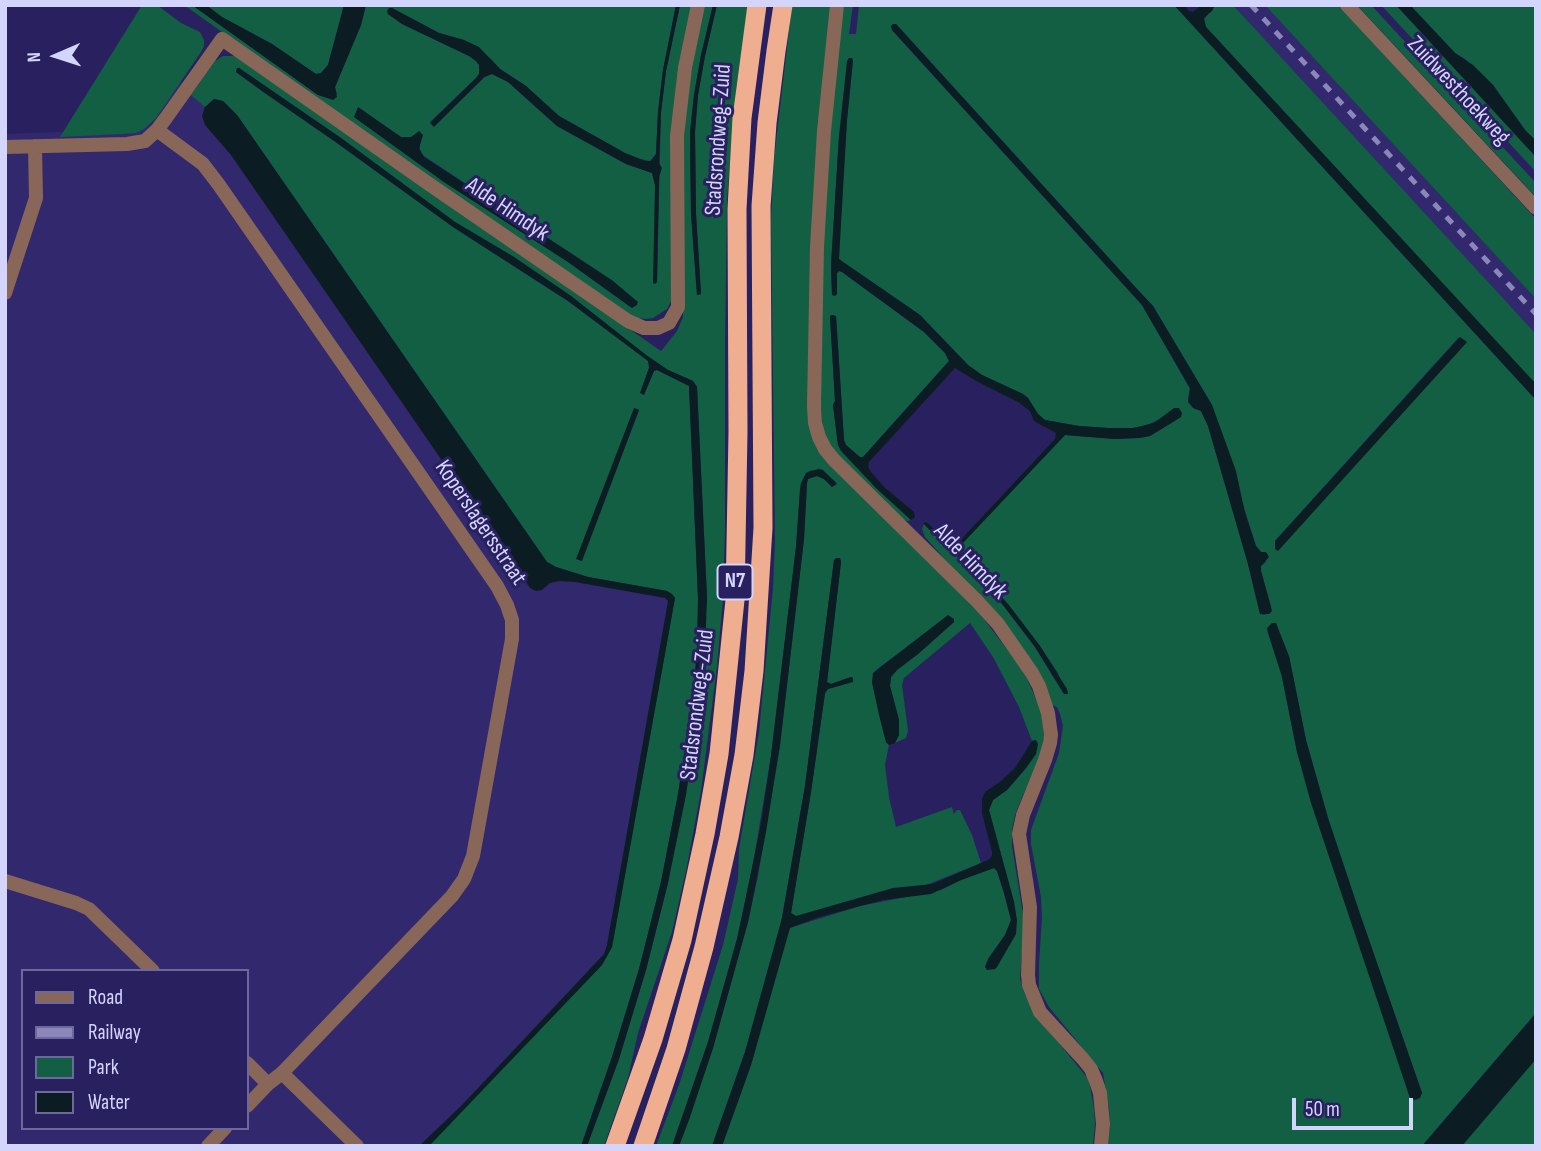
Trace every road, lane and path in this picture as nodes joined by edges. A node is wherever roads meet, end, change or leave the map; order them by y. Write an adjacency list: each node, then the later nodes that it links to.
1 (698, 5): 6 (street, Alde Himdyk)
2 (757, 5): 20 (highway, Stadsrondweg-Zuid / N7)
3 (783, 5): 21 (highway, Stadsrondweg-Zuid / N7)
4 (837, 5): 22 (street, Alde Himdyk)
5 (1347, 5): 9 (street, Zuidwesthoekweg)
6 (157, 130): 7 (street); 14 (street, Koperslagersstraat)
7 (35, 146): 8 (street); 10 (street)
8 (5, 147)
9 (1536, 208)
10 (5, 293)
11 (5, 881): 12 (street)
12 (151, 969)
13 (248, 1064): 15 (street)
14 (282, 1073): 15 (street, Koperslagersstraat); 19 (street)
15 (268, 1084): 16 (street, Koperslagersstraat)
16 (248, 1105)
17 (223, 1130): 18 (street)
18 (208, 1146)
19 (357, 1146)
20 (615, 1146)
21 (643, 1146)
22 (1101, 1146)

